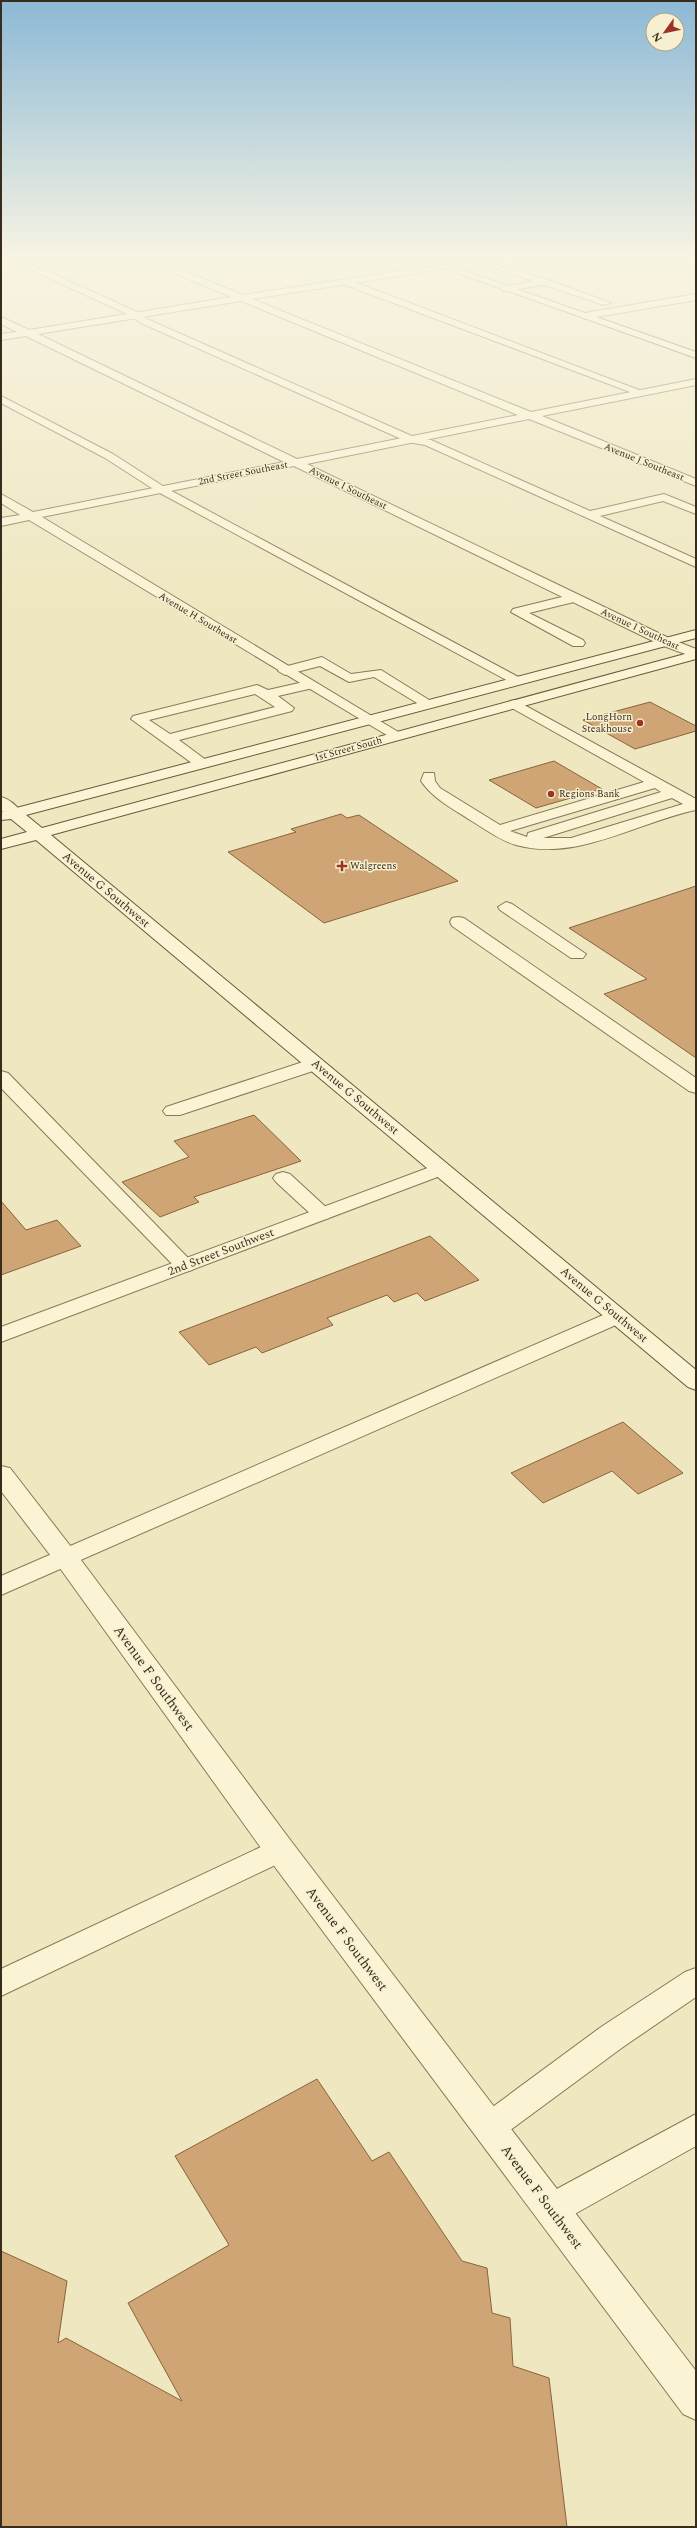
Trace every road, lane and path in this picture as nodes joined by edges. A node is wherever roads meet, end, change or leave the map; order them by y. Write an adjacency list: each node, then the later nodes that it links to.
1 (122, 378): 10 (street, Avenue I Southeast)
2 (272, 378): 9 (lane)
3 (439, 378): 8 (street, Avenue J Southeast)
4 (602, 378): 6 (lane)
5 (696, 382): 6 (street, 2nd Street Southeast)
6 (642, 393): 8 (street, 2nd Street Southeast)
7 (1, 399): 12 (lane)
8 (532, 416): 9 (street, 2nd Street Southeast); 11 (street, Avenue J Southeast)
9 (412, 440): 10 (street, 2nd Street Southeast); 15 (lane)
10 (295, 463): 12 (street, 2nd Street Southeast); 19 (street, Avenue I Southeast)
11 (696, 483)
12 (162, 490): 16 (street, 2nd Street Southeast); 25 (lane)
13 (1, 498): 16 (street, Avenue H Southeast)
14 (696, 511): 15 (lane)
15 (588, 515): 18 (lane)
16 (30, 516): 17 (street, 2nd Street Southeast); 24 (street, Avenue H Southeast)
17 (1, 522)
18 (696, 563)
19 (574, 598): 21 (street, Avenue I Southeast); 22 (lane)
20 (696, 634): 21 (street)
21 (666, 642): 23 (street, Avenue I Southeast); 25 (street)
22 (578, 643)
23 (696, 655): 29 (street, 1st Street South)
24 (285, 671): 26 (street, Avenue H Southeast); 28 (lane)
25 (517, 680): 28 (street)
26 (308, 684): 27 (lane); 30 (street, Avenue H Southeast)
27 (266, 695): 32 (lane); 32 (lane)
28 (427, 703): 30 (street)
29 (515, 704): 31 (street, 1st Street South); 35 (lane)
30 (365, 719): 31 (street, Avenue H Southeast); 33 (street)
31 (395, 736): 38 (street, 1st Street South)
32 (167, 739): 33 (lane)
33 (201, 763): 36 (street)
34 (429, 776): 37 (lane)
35 (673, 793): 37 (lane); 37 (lane); 37 (lane)
36 (5, 811): 38 (street, Avenue G Southwest)
37 (504, 833)
38 (39, 834): 39 (street, 1st Street South); 43 (street, Avenue G Southwest)
39 (1, 844)
40 (506, 907): 42 (lane)
41 (458, 922): 45 (lane)
42 (577, 954)
43 (315, 1064): 46 (lane); 47 (street, Avenue G Southwest)
44 (1, 1077): 50 (lane)
45 (696, 1088)
46 (173, 1111)
47 (441, 1169): 49 (street, 2nd Street Southwest); 51 (street, Avenue G Southwest)
48 (283, 1178): 49 (lane)
49 (322, 1214): 50 (street, 2nd Street Southwest)
50 (185, 1266): 52 (street, 2nd Street Southwest)
51 (617, 1316): 53 (street, Avenue G Southwest); 55 (lane)
52 (1, 1335)
53 (696, 1382)
54 (1, 1474): 55 (street, Avenue F Southwest)
55 (66, 1558): 56 (lane); 57 (street, Avenue F Southwest)
56 (1, 1586)
57 (280, 1850): 59 (lane); 60 (street, Avenue F Southwest)
58 (696, 1982): 60 (lane)
59 (1, 1983)
60 (490, 2127): 62 (street, Avenue F Southwest)
61 (696, 2130): 62 (lane)
62 (552, 2209): 63 (street, Avenue F Southwest)
63 (696, 2401)

